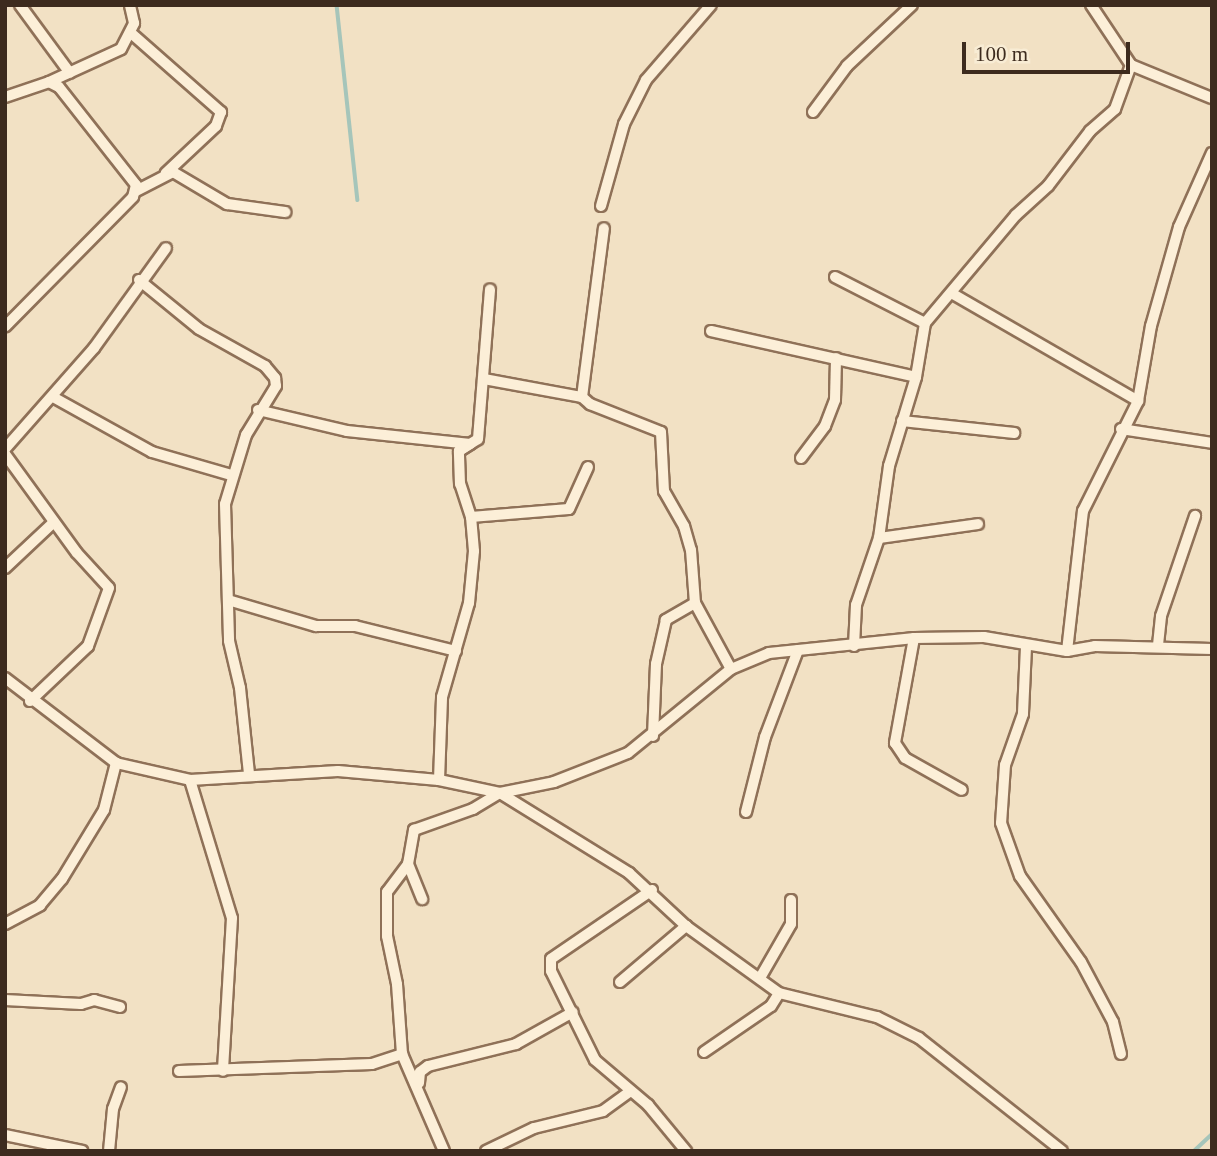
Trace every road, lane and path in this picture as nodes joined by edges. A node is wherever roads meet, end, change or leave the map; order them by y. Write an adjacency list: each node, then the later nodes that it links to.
1 (20, 5): 8 (street)
2 (130, 5): 6 (street)
3 (711, 5): 16 (street)
4 (912, 5): 12 (street)
5 (1091, 5): 7 (street)
6 (131, 33): 8 (street); 14 (street)
7 (1131, 65): 11 (street); 23 (street)
8 (70, 73): 9 (street)
9 (49, 82): 10 (street); 15 (street)
10 (5, 97)
11 (1212, 98)
12 (813, 112)
13 (1212, 153): 32 (street)
14 (166, 173): 15 (street); 17 (street)
15 (136, 191): 25 (street)
16 (601, 206)
17 (285, 212)
18 (604, 228): 31 (street)
19 (166, 248): 21 (street)
20 (835, 277): 24 (street)
21 (139, 280): 30 (street); 33 (street)
22 (490, 289): 29 (street)
23 (953, 294): 24 (street); 32 (street)
24 (925, 323): 28 (street)
25 (5, 327)
26 (710, 331): 27 (street)
27 (836, 358): 28 (street); 41 (street)
28 (916, 377): 34 (street)
29 (484, 379): 31 (street); 39 (street)
30 (53, 397): 38 (street); 43 (street)
31 (582, 397): 51 (street)
32 (1138, 401): 35 (street)
33 (258, 410): 39 (street); 43 (street)
34 (902, 421): 36 (street); 48 (street)
35 (1121, 429): 37 (street); 59 (street)
36 (1014, 433)
37 (1212, 443)
38 (5, 449)
39 (459, 451): 45 (street)
40 (5, 454): 46 (street)
41 (801, 458)
42 (588, 467): 45 (street)
43 (231, 475): 50 (street)
44 (1195, 516): 53 (street)
45 (471, 517): 58 (street)
46 (54, 522): 49 (street); 62 (street)
47 (978, 524): 48 (street)
48 (879, 538): 54 (street)
49 (5, 568)
50 (228, 600): 58 (street); 65 (street)
51 (695, 603): 60 (street); 63 (street)
52 (914, 638): 54 (street); 55 (street); 68 (street)
53 (1158, 645): 56 (street); 59 (street)
54 (854, 646): 57 (street)
55 (1026, 647): 59 (street); 86 (street)
56 (1212, 649)
57 (798, 650): 60 (street); 70 (street)
58 (456, 651): 67 (street)
59 (1067, 651)
60 (731, 669): 63 (street)
61 (5, 678): 62 (street)
62 (30, 701): 64 (street)
63 (653, 736): 69 (street)
64 (116, 763): 66 (street); 75 (street)
65 (250, 773): 66 (street); 67 (street)
66 (190, 780): 88 (street)
67 (439, 780): 69 (street)
68 (962, 790)
69 (500, 793): 71 (street); 72 (street)
70 (746, 812)
71 (408, 864): 73 (street); 85 (street)
72 (652, 890): 76 (street); 83 (street)
73 (422, 899)
74 (791, 900): 77 (street)
75 (5, 924)
76 (686, 926): 77 (street); 78 (street)
77 (760, 978): 80 (street)
78 (620, 982)
79 (5, 991): 81 (street)
80 (779, 993): 84 (street); 98 (street)
81 (10, 1001): 82 (street)
82 (120, 1006)
83 (573, 1012): 89 (street); 91 (street)
84 (704, 1052)
85 (402, 1054): 88 (street); 89 (street)
86 (1121, 1054)
87 (179, 1071): 88 (street)
88 (223, 1071)
89 (419, 1083): 95 (street)
90 (121, 1087): 94 (street)
91 (629, 1092): 96 (street); 97 (street)
92 (5, 1135): 93 (street)
93 (82, 1151)
94 (109, 1151)
95 (444, 1151)
96 (486, 1151)
97 (685, 1151)
98 (1062, 1151)

